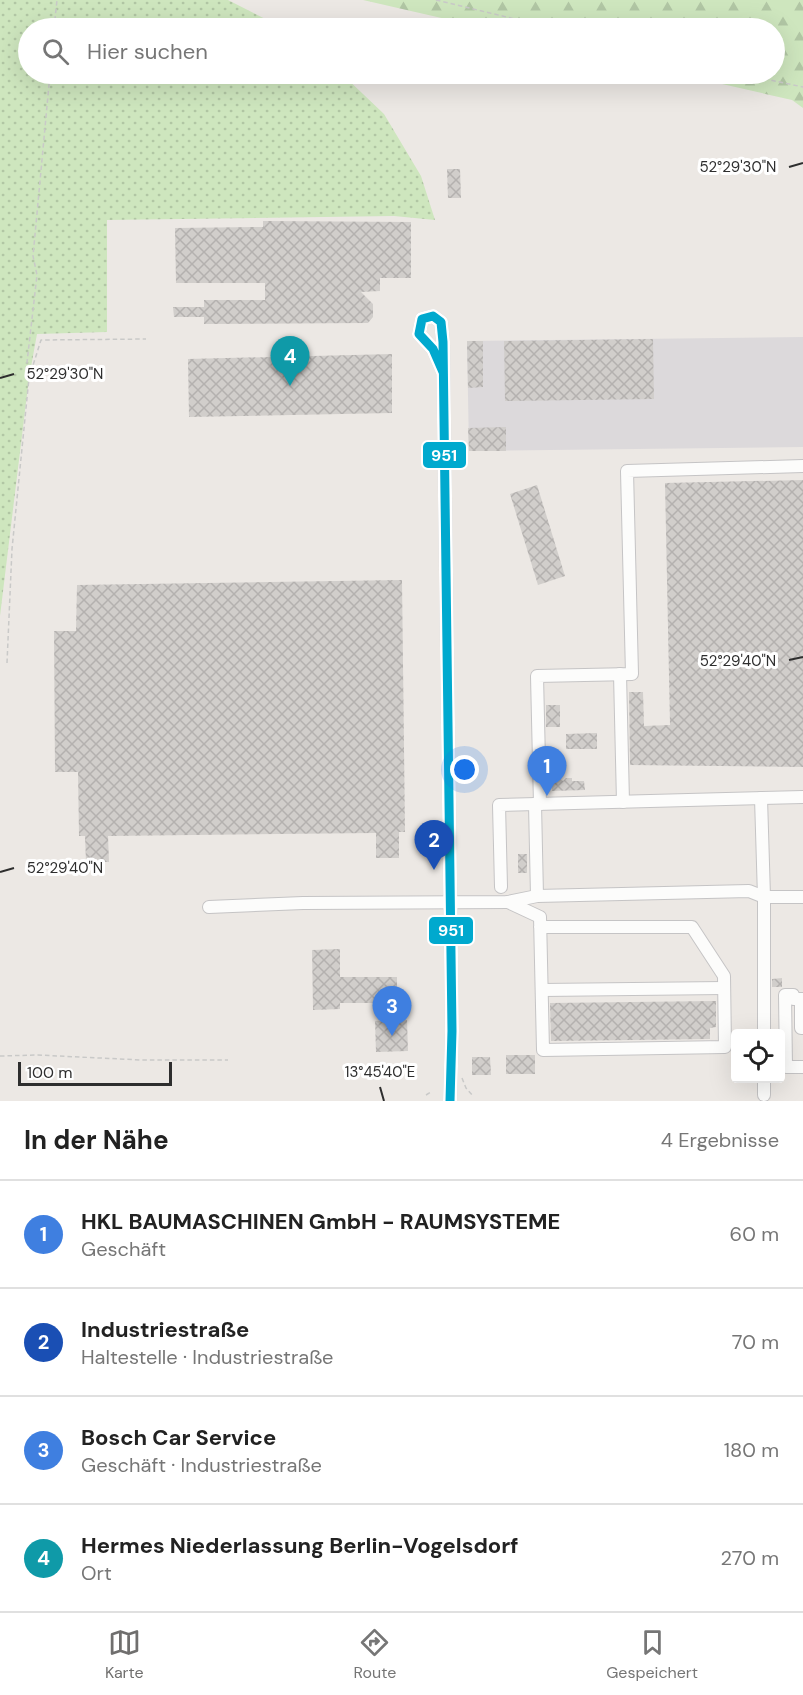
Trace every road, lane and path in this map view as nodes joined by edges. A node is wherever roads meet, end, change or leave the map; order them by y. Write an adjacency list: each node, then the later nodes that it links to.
1 (57, 0): 3 (path)
2 (436, 0): 4 (path)
3 (55, 18)
4 (511, 18)
5 (785, 83): 7 (path)
6 (49, 84): 10 (path)
7 (803, 87)
8 (146, 339): 10 (path)
9 (443, 372): 23 (street)
10 (29, 378): 12 (path)
11 (803, 466): 13 (street)
12 (7, 663)
13 (620, 674): 16 (street); 17 (street)
14 (803, 797): 15 (street)
15 (761, 798): 16 (street); 20 (street)
16 (623, 802): 17 (street)
17 (538, 804): 18 (street); 19 (street)
18 (501, 887)
19 (537, 896): 20 (street); 22 (street)
20 (764, 897): 21 (street); 28 (street)
21 (803, 897)
22 (508, 902): 23 (street); 25 (street)
23 (450, 903): 24 (street); 42 (street)
24 (209, 907)
25 (540, 927): 26 (street); 27 (street)
26 (724, 988): 27 (street); 27 (street)
27 (542, 990)
28 (764, 995): 29 (street); 31 (street)
29 (785, 995): 30 (street); 35 (street)
30 (802, 999): 32 (street)
31 (764, 1029)
32 (802, 1029)
33 (0, 1056): 34 (path)
34 (228, 1060)
35 (803, 1067)
36 (764, 1083): 40 (street)
37 (431, 1092): 39 (path)
38 (469, 1092): 41 (path)
39 (426, 1095)
40 (764, 1095)
41 (473, 1096)
42 (450, 1101)

